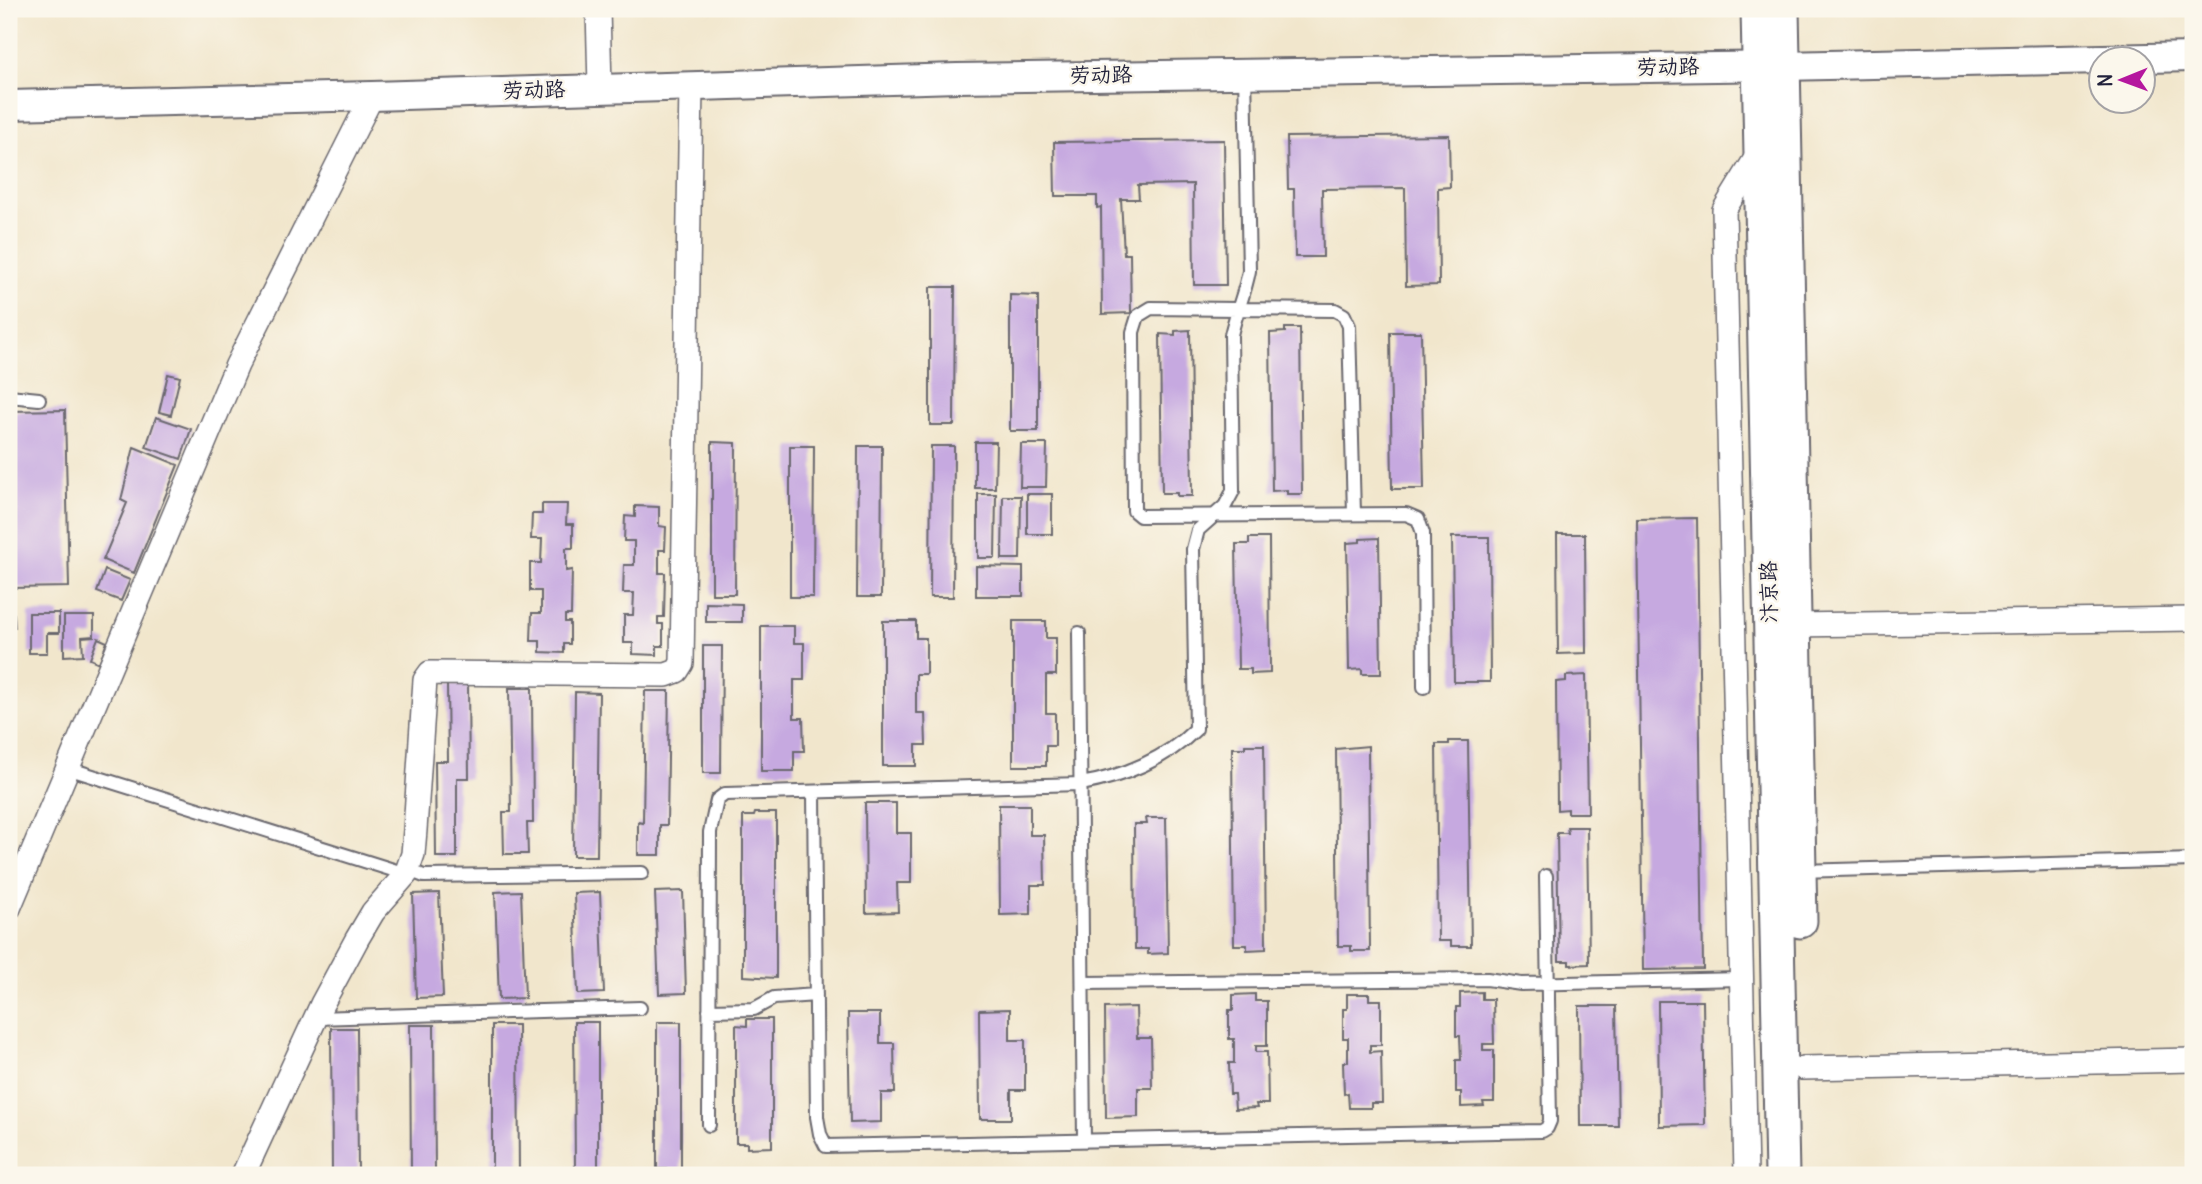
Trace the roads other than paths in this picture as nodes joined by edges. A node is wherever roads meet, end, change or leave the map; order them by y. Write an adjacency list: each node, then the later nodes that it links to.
1 (598, 9): 8 (street)
2 (1758, 9): 5 (main road, 汴京路)
3 (1782, 9): 5 (main road, 汴京路)
4 (2193, 57): 5 (street, 劳动路)
5 (1771, 66): 6 (street, 劳动路); 11 (main road, 汴京路); 18 (main road, 汴京路)
6 (1245, 72): 7 (street, 劳动路); 12 (lane)
7 (691, 85): 8 (street, 劳动路); 25 (street)
8 (600, 87): 9 (street, 劳动路)
9 (372, 96): 10 (street, 劳动路); 21 (street)
10 (9, 104)
11 (1759, 153): 30 (street); 43 (main road, 汴京路)
12 (1238, 308): 15 (lane); 16 (lane); 16 (lane)
13 (9, 396): 14 (lane)
14 (39, 399)
15 (1354, 514): 16 (lane); 20 (lane)
16 (1215, 515): 22 (lane)
17 (2193, 620): 18 (street)
18 (1794, 625): 26 (main road, 汴京路)
19 (1079, 633): 22 (lane)
20 (1424, 687)
21 (67, 768): 25 (lane); 29 (street)
22 (1081, 785): 23 (lane); 31 (lane)
23 (814, 792): 33 (lane); 35 (lane)
24 (2193, 860): 26 (lane)
25 (407, 872): 27 (lane); 36 (street)
26 (1799, 872): 38 (main road, 汴京路)
27 (642, 873)
28 (1546, 876): 32 (lane)
29 (9, 908)
30 (1742, 979): 32 (lane); 42 (street)
31 (1083, 983): 32 (lane); 40 (lane)
32 (1548, 983): 40 (lane)
33 (816, 995): 35 (lane); 40 (lane)
34 (640, 1008): 36 (lane)
35 (709, 1010): 39 (lane)
36 (316, 1018): 41 (street)
37 (2193, 1060): 38 (street)
38 (1803, 1068): 44 (main road, 汴京路)
39 (709, 1125)
40 (1084, 1141)
41 (243, 1175)
42 (1746, 1175)
43 (1782, 1175)
44 (1805, 1175)

